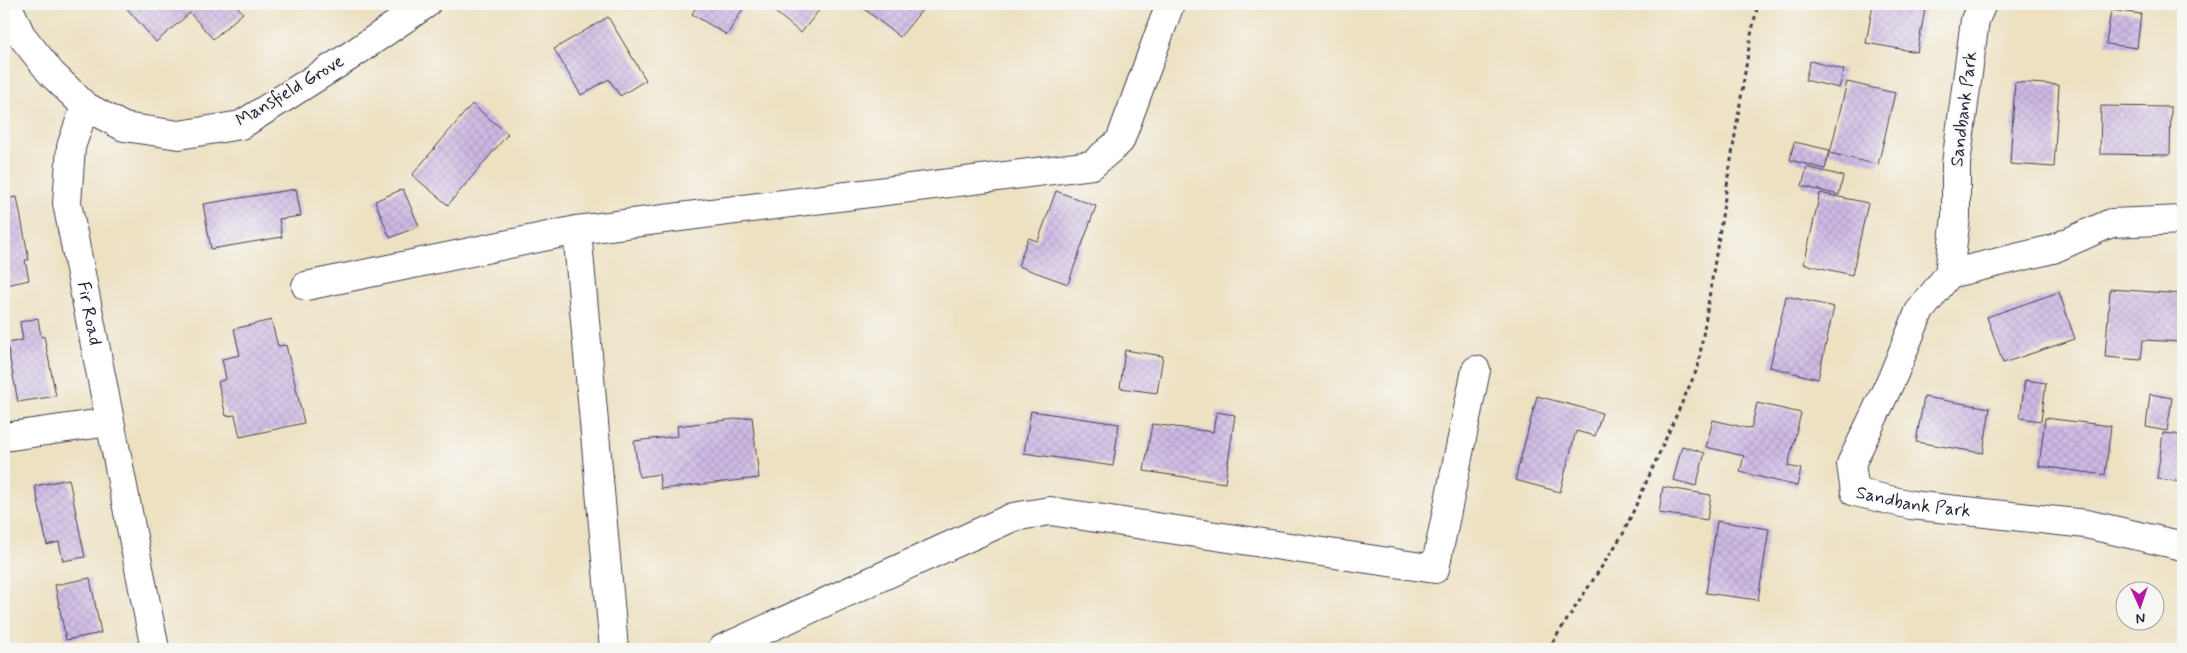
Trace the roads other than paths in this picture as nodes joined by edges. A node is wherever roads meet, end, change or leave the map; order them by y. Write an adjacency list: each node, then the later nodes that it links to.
1 (7, 4): 5 (street)
2 (426, 4): 5 (street, Mansfield Grove)
3 (1170, 4): 7 (street)
4 (1982, 4): 8 (street, Sandbank Park)
5 (85, 106): 11 (street, Fir Road)
6 (2183, 220): 8 (street)
7 (577, 230): 9 (street); 15 (street)
8 (1948, 274): 13 (street, Sandbank Park)
9 (306, 286)
10 (1476, 370): 16 (street)
11 (110, 422): 12 (street); 14 (street, Fir Road)
12 (4, 437)
13 (2183, 546)
14 (154, 649)
15 (614, 649)
16 (722, 649)

